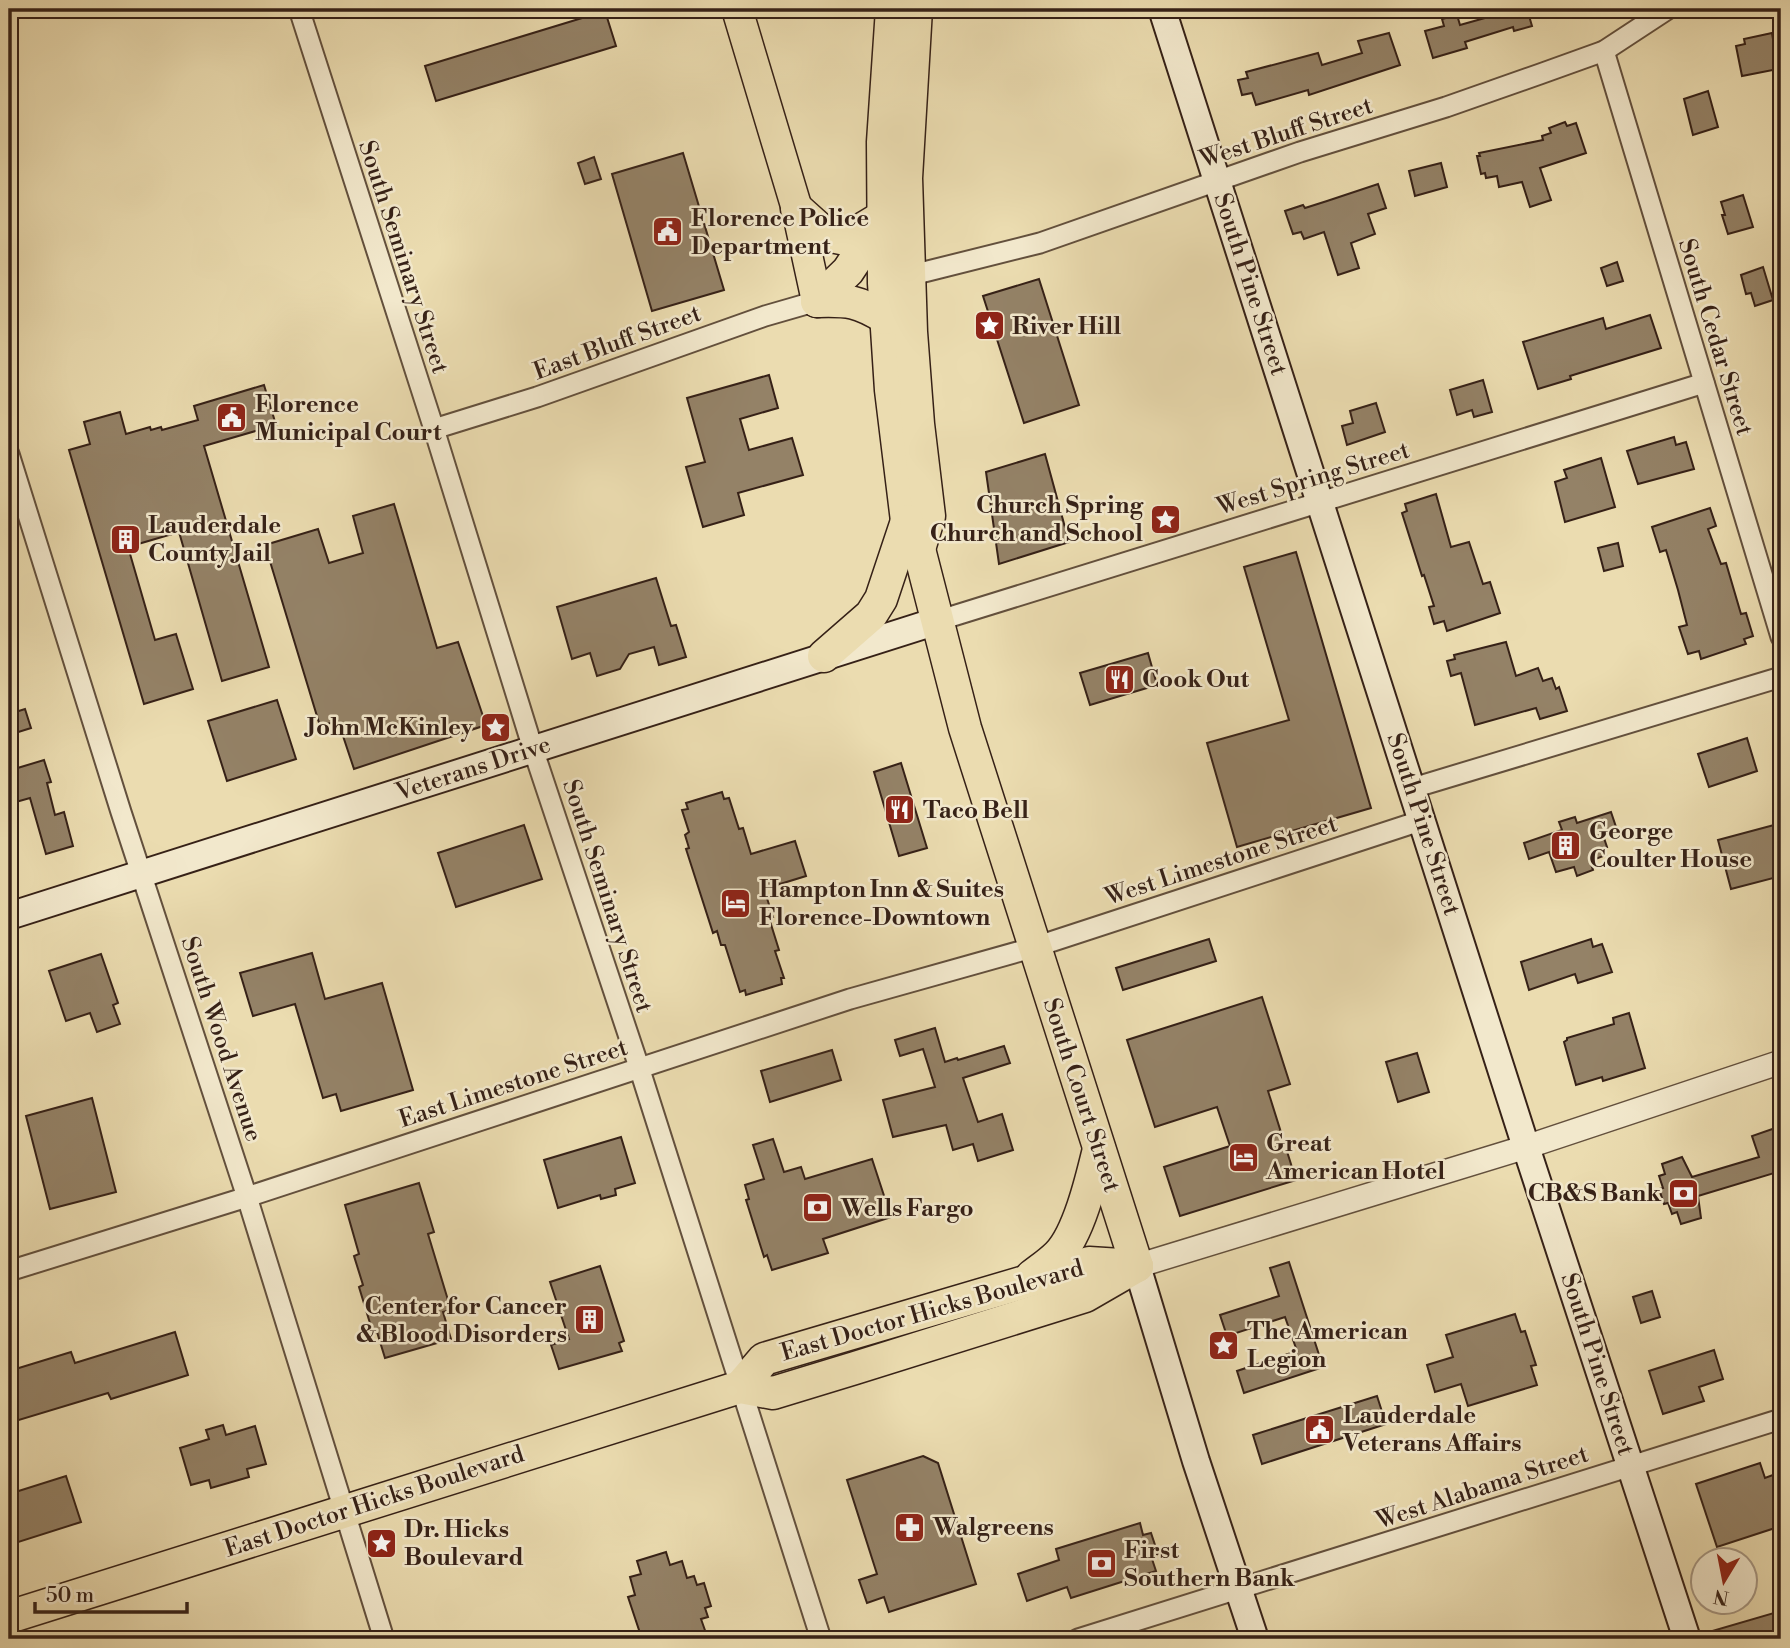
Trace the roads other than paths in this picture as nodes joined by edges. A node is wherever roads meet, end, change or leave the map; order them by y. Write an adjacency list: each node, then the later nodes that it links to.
1 (299, 9): 15 (street, South Seminary Street)
2 (737, 9): 9 (main road)
3 (892, 9): 10 (highway, South Court Street)
4 (916, 9): 11 (highway)
5 (1162, 9): 8 (main road, South Pine Street)
6 (1668, 9): 7 (street, West Bluff Street)
7 (1604, 51): 8 (street, West Bluff Street); 14 (street, South Cedar Street)
8 (1217, 181): 11 (street, West Bluff Street); 17 (main road, South Pine Street)
9 (797, 209): 10 (highway); 12 (main road)
10 (883, 218): 12 (highway); 13 (highway, South Court Street)
11 (908, 276): 18 (highway)
12 (817, 302): 13 (highway); 15 (street, East Bluff Street)
13 (886, 317): 18 (highway, South Court Street)
14 (1704, 383): 17 (street, West Spring Street); 20 (street, South Cedar Street)
15 (434, 429): 23 (street, South Seminary Street)
16 (9, 454): 26 (street, South Wood Avenue)
17 (1321, 502): 19 (street, West Spring Street); 24 (main road, South Pine Street)
18 (913, 535): 19 (highway, South Court Street); 21 (highway)
19 (937, 621): 21 (main road, Veterans Drive); 28 (highway, South Court Street)
20 (1781, 637)
21 (824, 656): 23 (main road, Veterans Drive)
22 (1781, 677): 24 (street)
23 (533, 749): 26 (main road, Veterans Drive); 30 (street, South Seminary Street)
24 (1413, 788): 25 (main road, South Pine Street)
25 (1423, 820): 28 (street, West Limestone Street); 32 (main road, South Pine Street)
26 (142, 874): 27 (main road, Veterans Drive); 33 (street, South Wood Avenue)
27 (9, 916)
28 (1035, 947): 30 (street, East Limestone Street); 31 (highway, South Court Street)
29 (1781, 1062): 32 (street)
30 (639, 1067): 33 (street, East Limestone Street); 37 (street, South Seminary Street)
31 (1099, 1147): 34 (highway, South Court Street); 36 (highway)
32 (1526, 1147): 34 (street); 39 (main road, South Pine Street)
33 (247, 1197): 35 (street, East Limestone Street); 40 (street, South Wood Avenue)
34 (1137, 1266): 36 (highway, East Doctor Hicks Boulevard); 37 (highway, East Doctor Hicks Boulevard); 41 (main road, South Court Street)
35 (9, 1270)
36 (1024, 1282): 37 (highway, East Doctor Hicks Boulevard)
37 (740, 1387): 40 (highway, East Doctor Hicks Boulevard); 44 (street, South Seminary Street)
38 (1781, 1419): 39 (street, West Alabama Street)
39 (1631, 1466): 41 (street, West Alabama Street); 47 (main road, South Pine Street)
40 (343, 1511): 42 (highway, East Doctor Hicks Boulevard); 43 (street, South Wood Avenue)
41 (1238, 1590): 45 (street, West Alabama Street); 46 (main road, South Court Street)
42 (9, 1617)
43 (384, 1639)
44 (821, 1639)
45 (1078, 1639)
46 (1255, 1639)
47 (1687, 1639)

